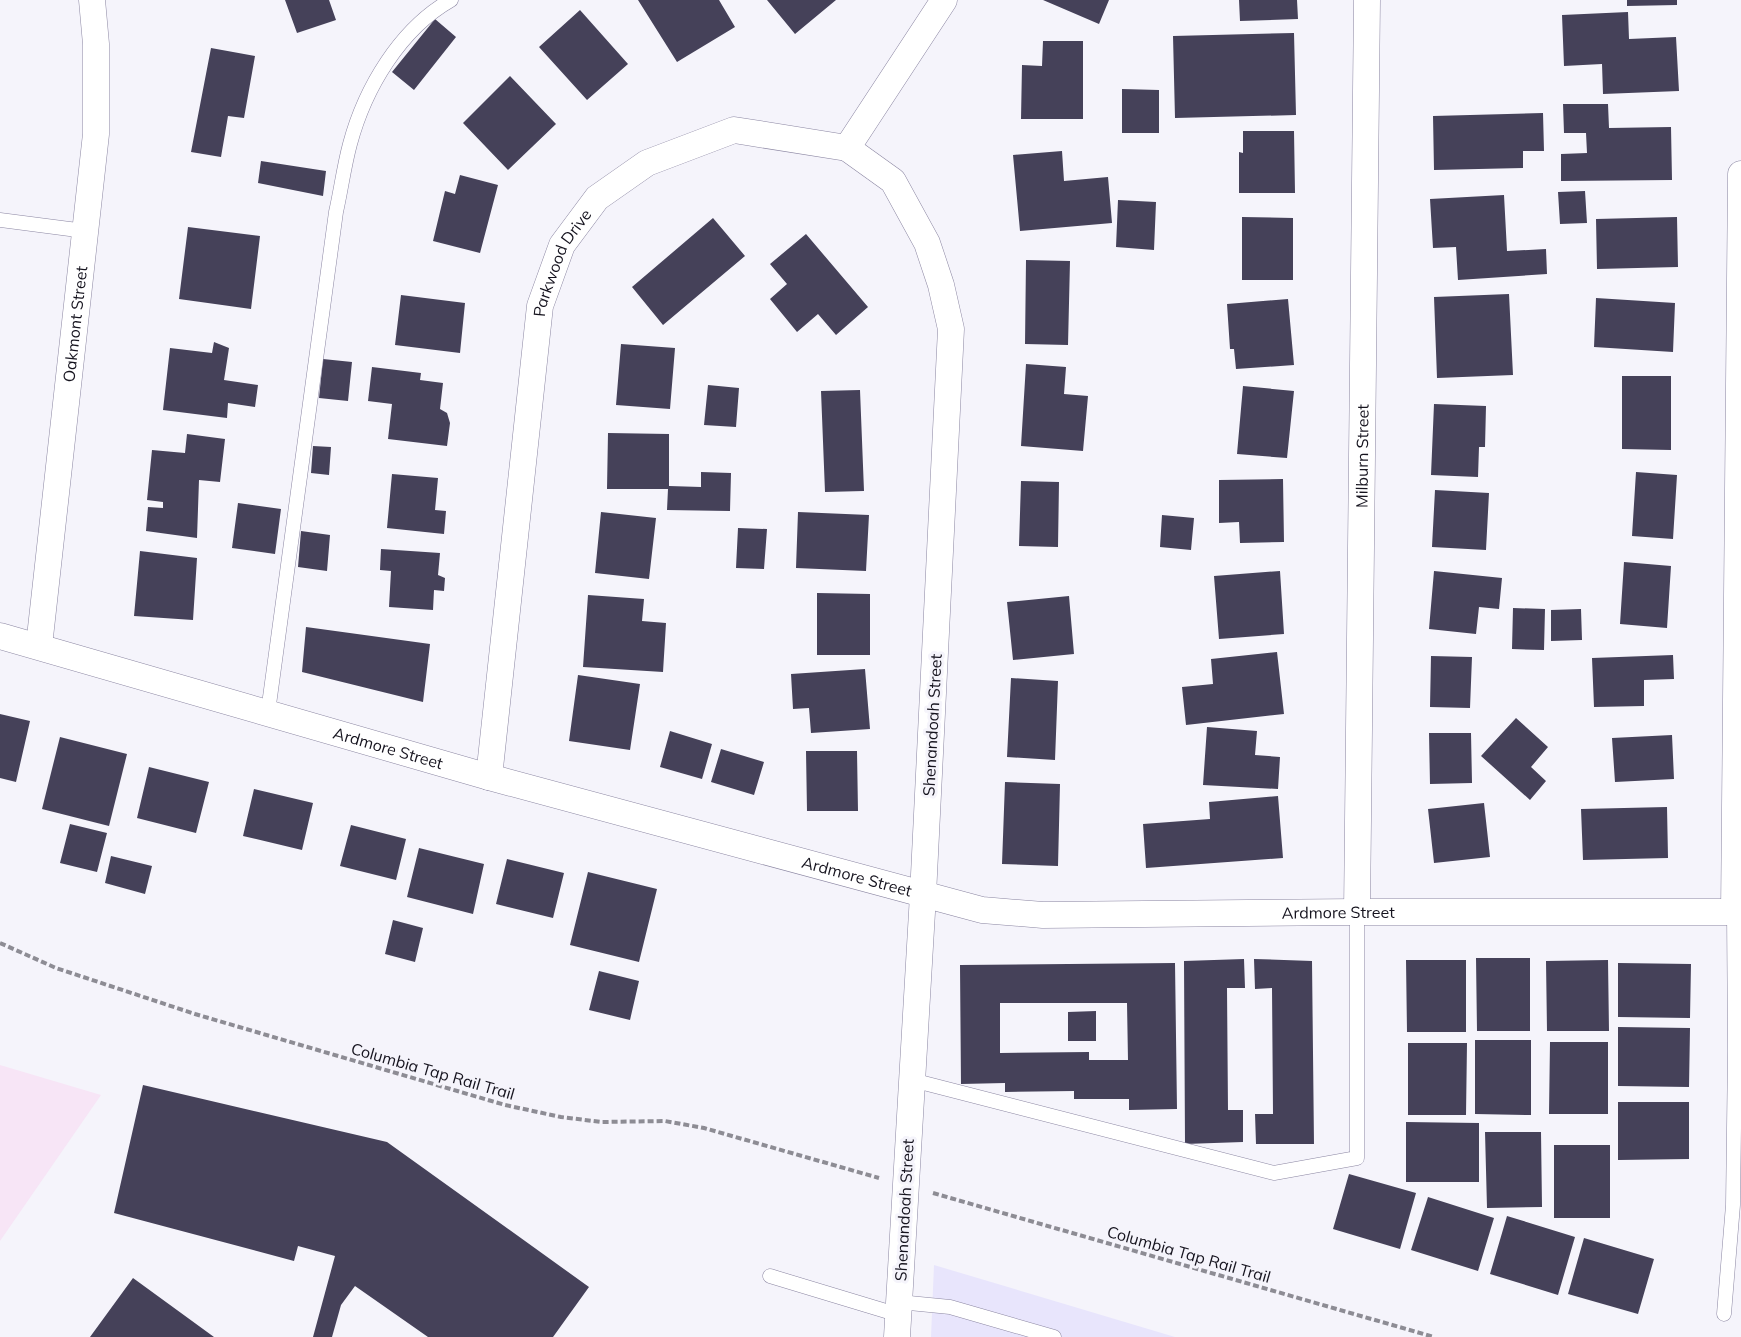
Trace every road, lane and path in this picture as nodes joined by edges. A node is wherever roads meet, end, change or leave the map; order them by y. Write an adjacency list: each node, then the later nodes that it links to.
1 (92, 0): 8 (street, Oakmont Street)
2 (451, 0): 11 (lane)
3 (944, 0): 5 (street)
4 (1367, 0): 14 (street, Milburn Street)
5 (847, 148): 12 (street, Parkwood Drive); 13 (street, Shenandoah Street)
6 (1741, 174): 15 (street)
7 (0, 220): 8 (lane)
8 (85, 231): 10 (street, Oakmont Street)
9 (0, 636): 10 (street, Ardmore Street)
10 (39, 646): 11 (street, Ardmore Street)
11 (268, 712): 12 (street, Ardmore Street)
12 (489, 777): 13 (street, Ardmore Street)
13 (923, 895): 14 (street, Ardmore Street); 17 (street, Shenandoah Street)
14 (1357, 912): 15 (street, Ardmore Street); 17 (lane)
15 (1737, 912): 21 (lane)
16 (0, 943): 18 (path, Columbia Tap Rail Trail)
17 (912, 1080): 22 (street, Shenandoah Street)
18 (870, 1176)
19 (938, 1194): 24 (path, Columbia Tap Rail Trail)
20 (770, 1276): 22 (lane)
21 (1724, 1314)
22 (898, 1318): 23 (lane)
23 (1052, 1337)
24 (1434, 1337)

